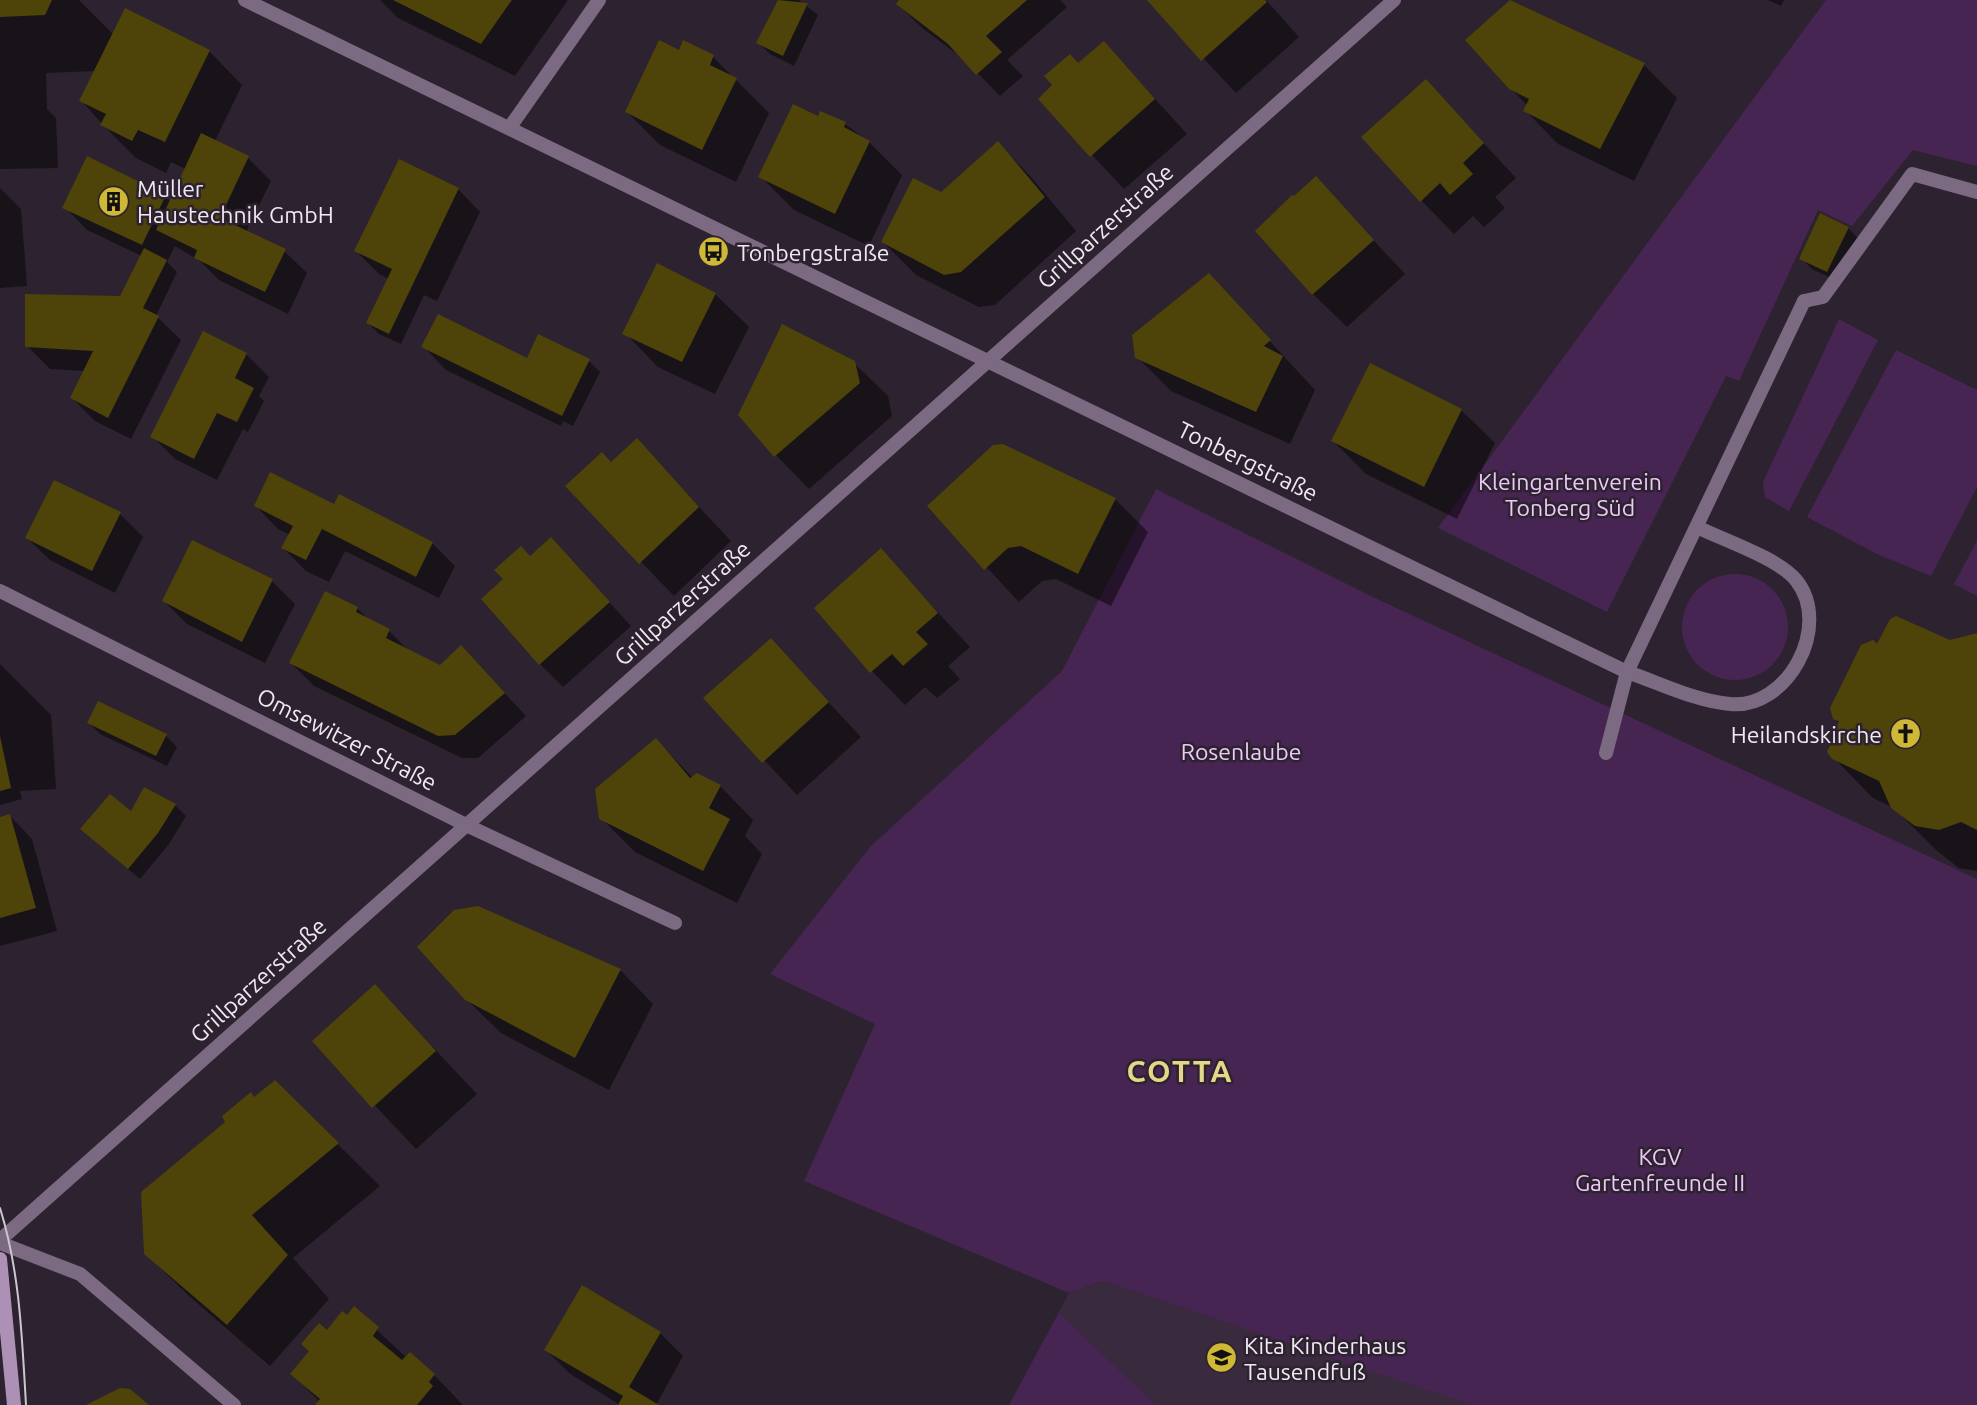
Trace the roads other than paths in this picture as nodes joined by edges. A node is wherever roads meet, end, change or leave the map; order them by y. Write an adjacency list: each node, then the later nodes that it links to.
1 (245, 0): 4 (street, Tonbergstraße)
2 (599, 0): 4 (street)
3 (1394, 0): 6 (street, Grillparzerstraße)
4 (510, 127): 6 (street, Tonbergstraße)
5 (1977, 192): 7 (street)
6 (989, 360): 9 (street, Tonbergstraße); 11 (street, Grillparzerstraße)
7 (1697, 527): 9 (street); 9 (street, Tonbergstraße)
8 (0, 591): 11 (street, Omsewitzer Straße)
9 (1627, 672): 10 (street)
10 (1605, 753)
11 (466, 825): 12 (street, Omsewitzer Straße); 13 (street, Grillparzerstraße)
12 (675, 923)
13 (0, 1242): 16 (street)
14 (0, 1259): 15 (main road)
15 (14, 1405)
16 (234, 1405)

